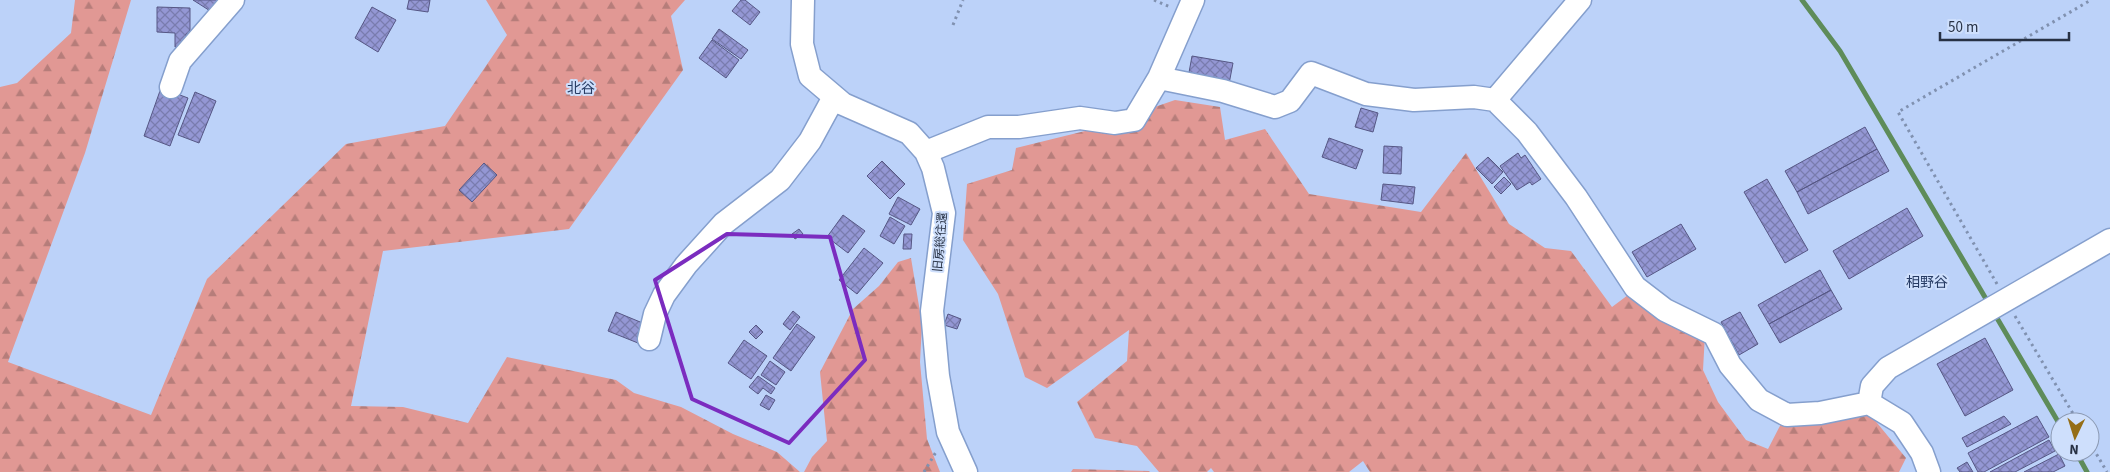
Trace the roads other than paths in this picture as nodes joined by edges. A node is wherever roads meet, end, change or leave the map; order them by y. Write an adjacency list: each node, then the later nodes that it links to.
1 (233, 0): 6 (street)
2 (803, 0): 7 (street, 旧房総往還)
3 (1193, 0): 5 (street)
4 (1580, 0): 8 (street)
5 (1160, 78): 8 (street); 9 (street)
6 (171, 87)
7 (834, 97): 9 (street, 旧房総往還); 11 (street)
8 (1495, 100): 12 (street)
9 (926, 152): 13 (street, 旧房総往還)
10 (2110, 240): 12 (street)
11 (649, 340)
12 (1869, 403): 14 (street)
13 (966, 472)
14 (1929, 472)

